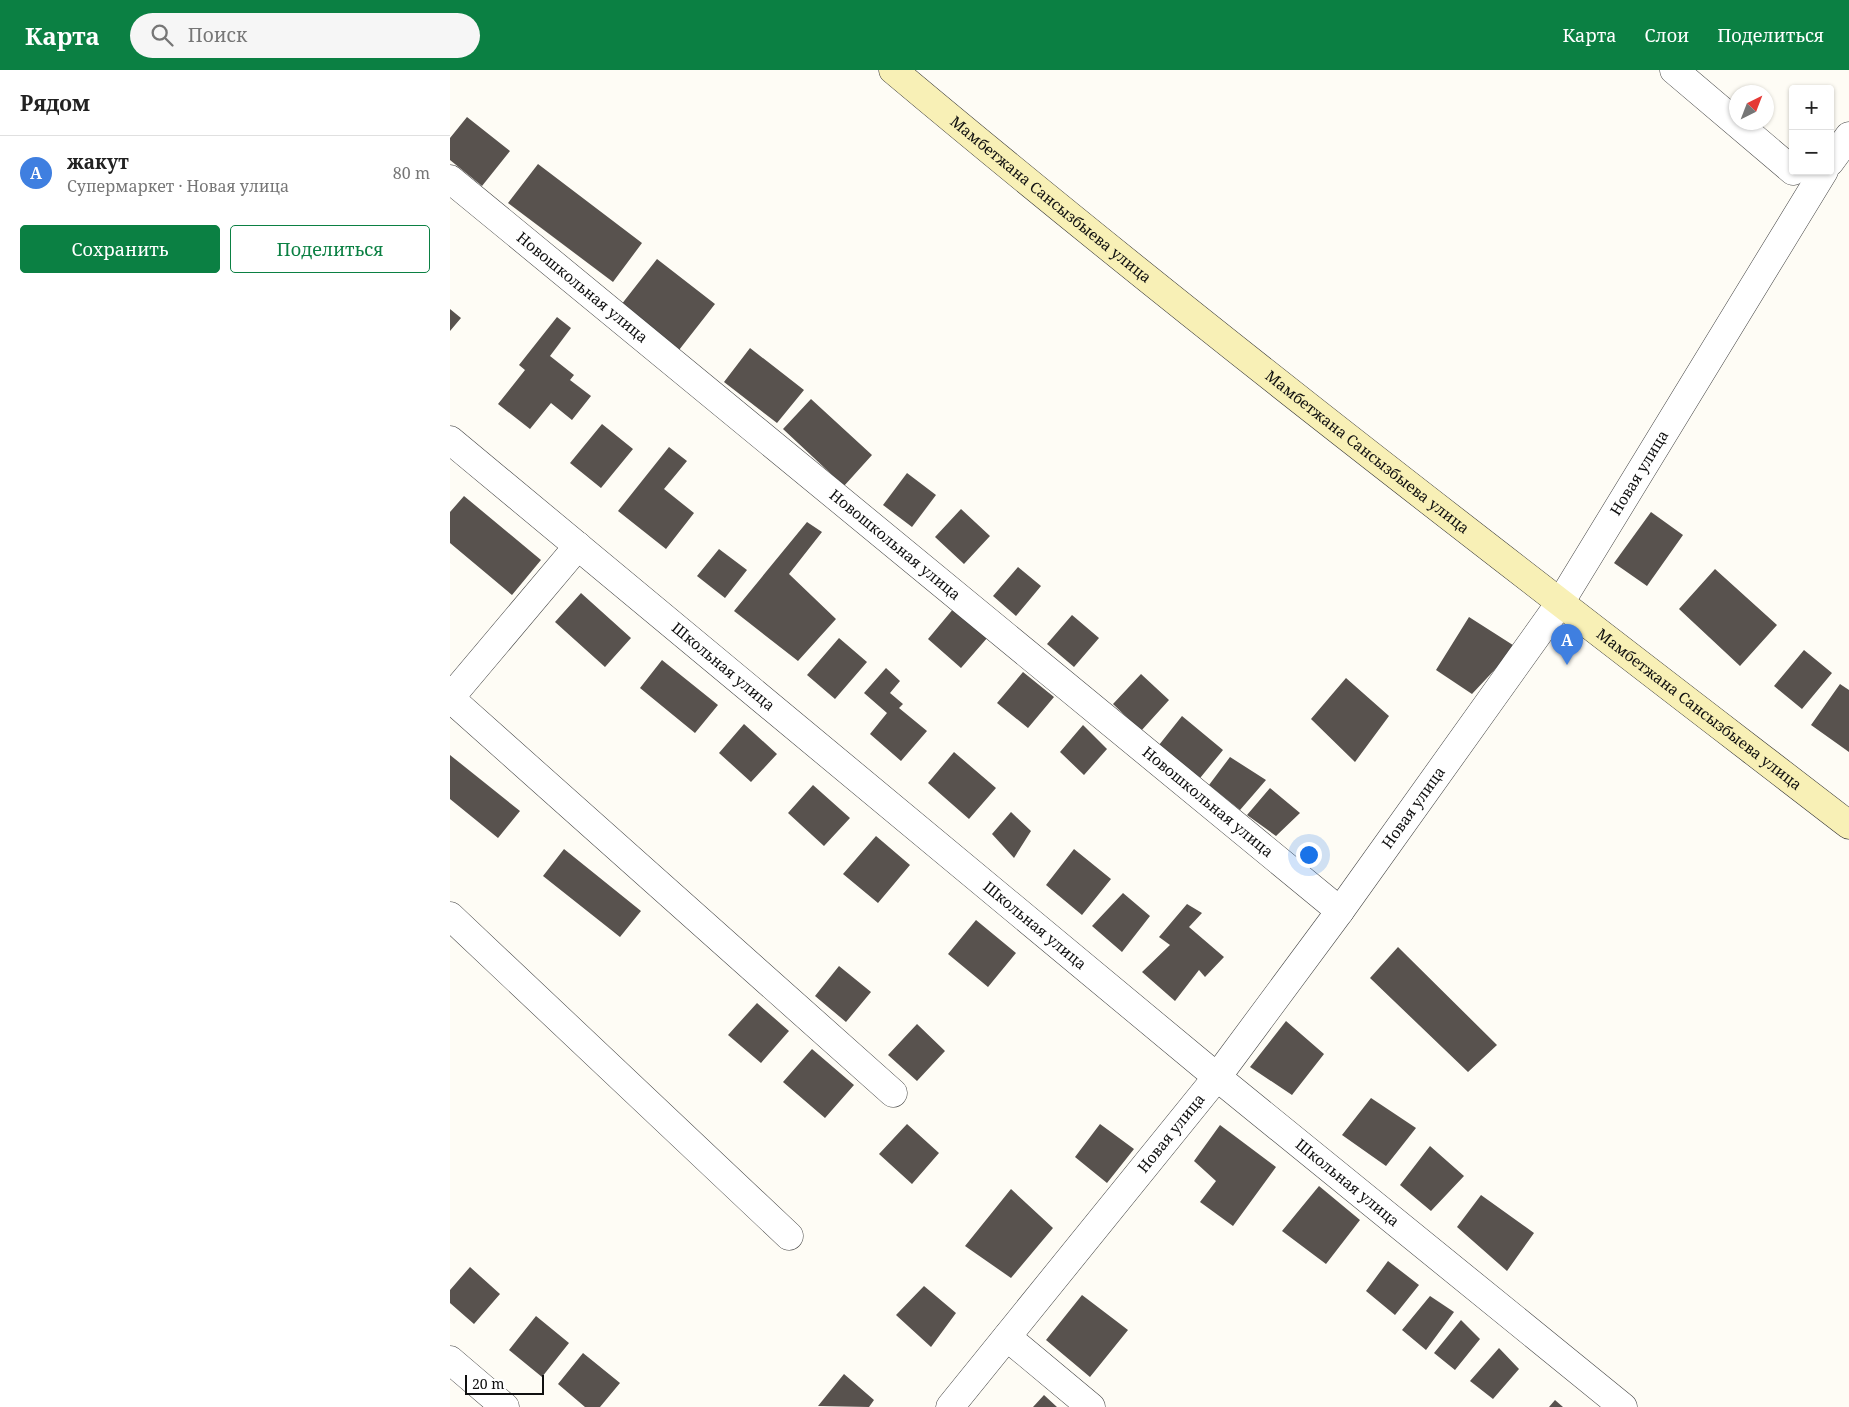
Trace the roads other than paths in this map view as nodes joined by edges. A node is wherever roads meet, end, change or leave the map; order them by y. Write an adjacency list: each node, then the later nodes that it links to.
1 (893, 70): 10 (main road, Мамбетжана Сансызбыева улица)
2 (1674, 70): 5 (street)
3 (1849, 136): 4 (street)
4 (1834, 157)
5 (1789, 161)
6 (1806, 175): 10 (street, Новая улица)
7 (450, 179): 13 (street, Новошкольная улица)
8 (450, 440): 9 (street, Школьная улица)
9 (578, 546): 11 (street); 15 (street, Школьная улица)
10 (1560, 603): 12 (main road, Мамбетжана Сансызбыева улица); 13 (street, Новая улица)
11 (450, 698): 16 (street)
12 (1849, 825)
13 (1340, 911): 15 (street, Новая улица)
14 (450, 916): 17 (street)
15 (1217, 1077): 18 (street, Новая улица); 23 (street, Школьная улица)
16 (893, 1093)
17 (789, 1236)
18 (1007, 1337): 21 (street, Новая улица); 22 (street)
19 (450, 1360): 20 (street)
20 (505, 1407)
21 (950, 1407)
22 (1091, 1407)
23 (1623, 1407)

